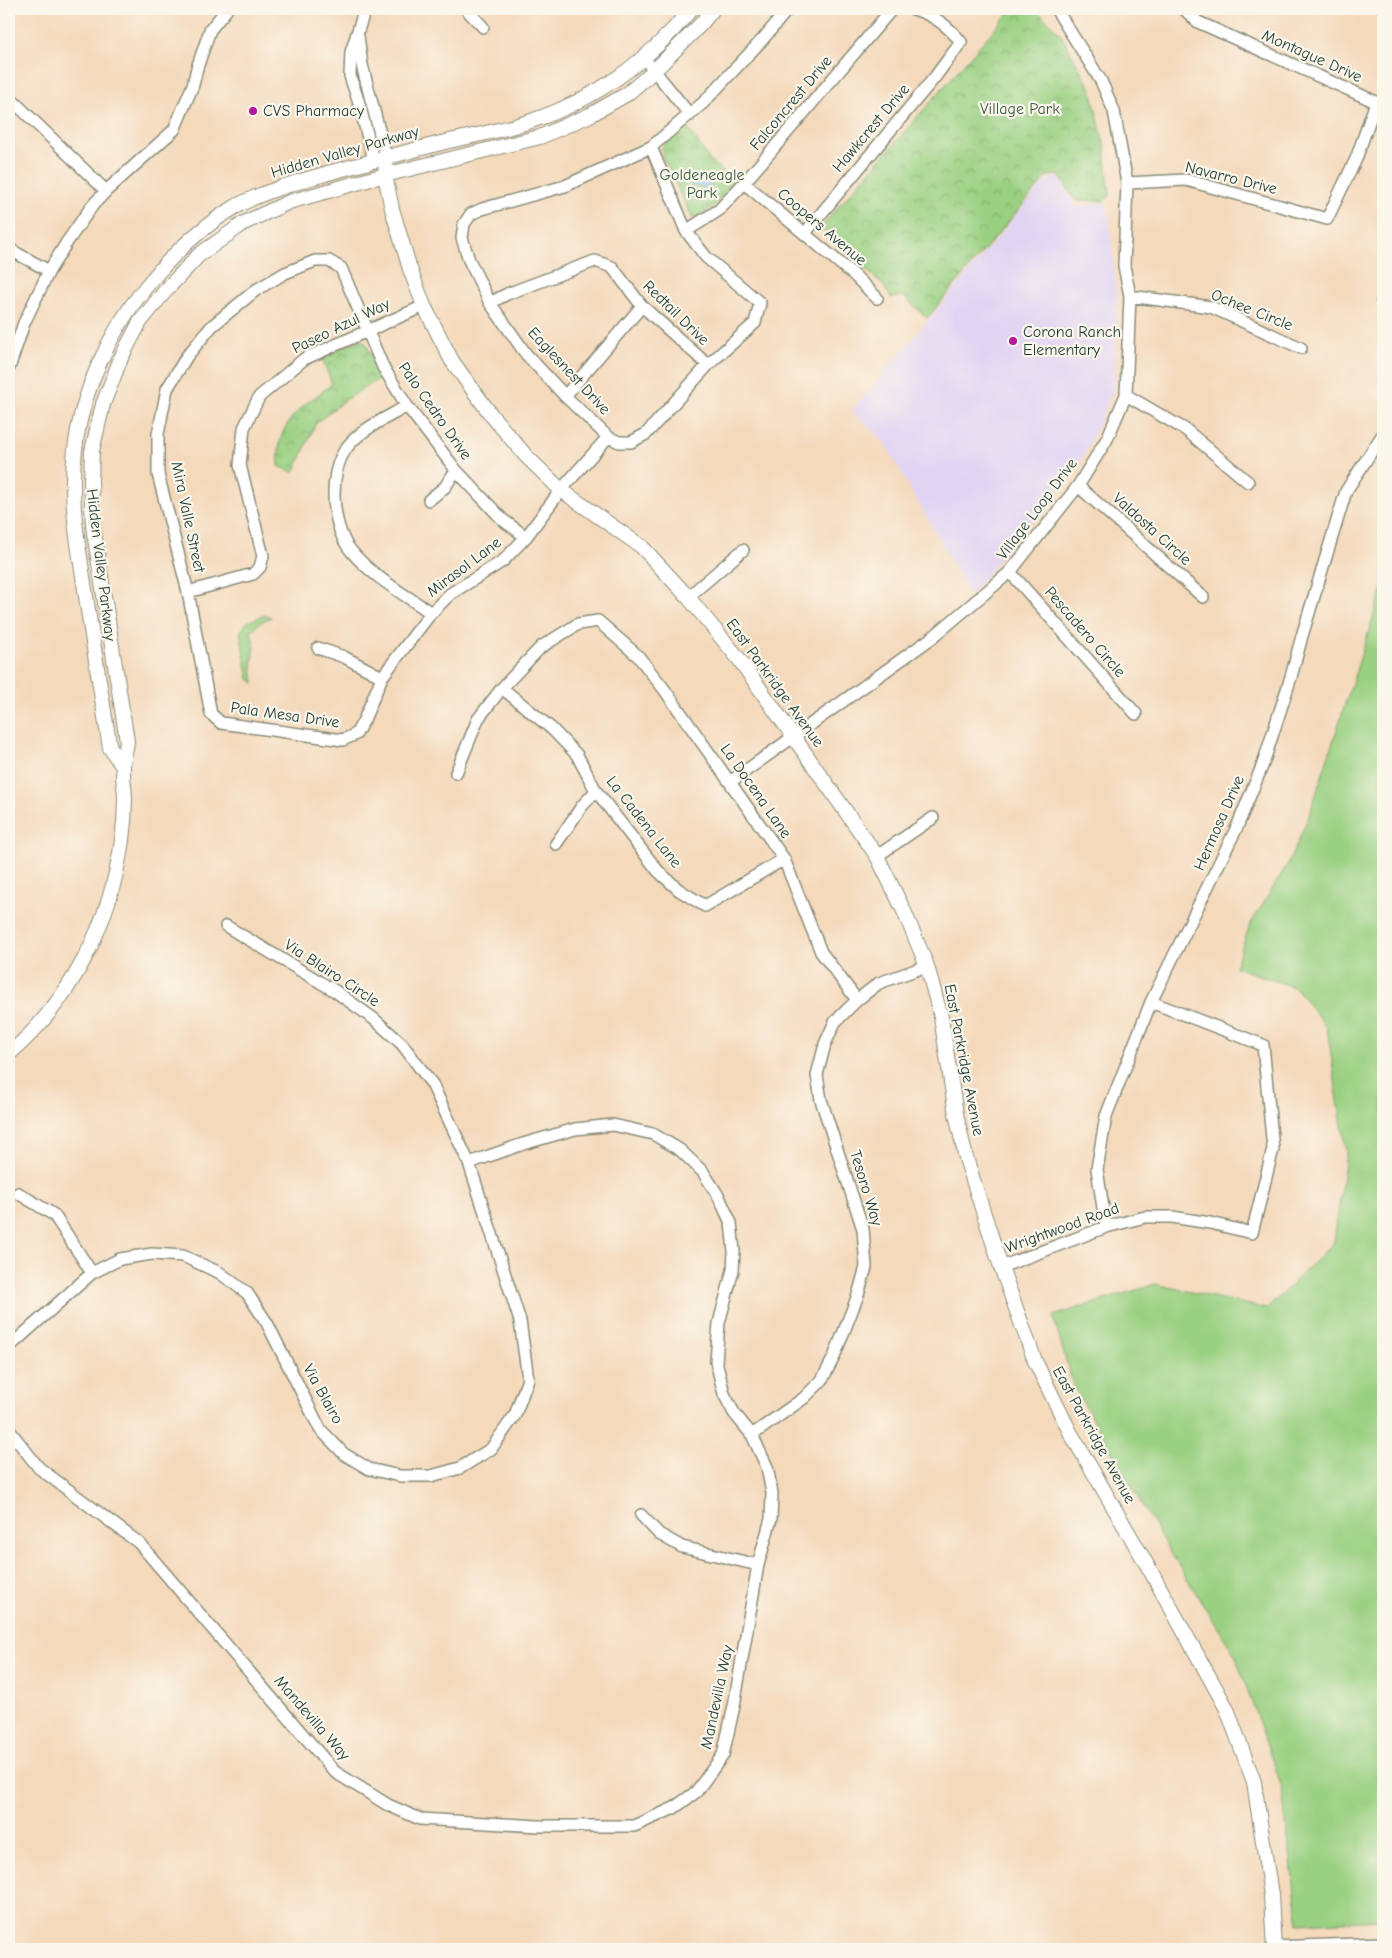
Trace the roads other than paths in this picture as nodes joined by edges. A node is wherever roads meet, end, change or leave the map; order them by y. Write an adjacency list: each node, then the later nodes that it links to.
1 (227, 9): 21 (street)
2 (366, 9): 17 (street)
3 (466, 9): 11 (street)
4 (691, 9): 12 (main road, Hidden Valley Parkway)
5 (713, 9): 13 (main road, Hidden Valley Parkway)
6 (788, 9): 15 (street)
7 (892, 9): 20 (street, Falconcrest Drive)
8 (914, 9): 24 (street, Hawkcrest Drive)
9 (1056, 9): 19 (street, Village Loop Drive)
10 (1184, 9): 22 (street, Montague Drive)
11 (483, 27)
12 (644, 58): 13 (street); 17 (main road, Hidden Valley Parkway)
13 (654, 71): 15 (street); 18 (main road, Hidden Valley Parkway)
14 (9, 97): 21 (street)
15 (690, 115): 16 (street)
16 (651, 147): 23 (street); 30 (street, Eaglesnest Drive)
17 (380, 159): 18 (main road, East Parkridge Avenue); 62 (main road, Hidden Valley Parkway)
18 (385, 175): 31 (main road, East Parkridge Avenue); 62 (main road, Hidden Valley Parkway)
19 (1127, 183): 22 (street, Navarro Drive); 28 (street, Village Loop Drive)
20 (744, 184): 23 (street, Falconcrest Drive); 24 (street, Coopers Avenue)
21 (106, 191): 27 (street)
22 (1326, 219)
23 (686, 231): 36 (street)
24 (805, 233): 29 (street, Coopers Avenue)
25 (9, 249): 27 (street)
26 (329, 260): 33 (street, Palo Cedro Drive); 51 (street, Mira Valle Street)
27 (49, 271): 35 (street)
28 (1130, 296): 34 (street, Ochee Circle); 38 (street, Village Loop Drive)
29 (877, 298)
30 (490, 303): 32 (street, Redtail Drive); 39 (street, Eaglesnest Drive)
31 (424, 306): 33 (street, Paseo Azul Way); 46 (main road, East Parkridge Avenue)
32 (642, 306): 36 (street, Redtail Drive); 39 (street)
33 (369, 329): 40 (street, Palo Cedro Drive); 51 (street, Paseo Azul Way)
34 (1301, 348)
35 (11, 351): 37 (street)
36 (708, 365): 42 (street, Eaglesnest Drive)
37 (9, 368)
38 (1126, 394): 44 (street); 45 (street, Village Loop Drive)
39 (565, 396): 42 (street, Eaglesnest Drive)
40 (407, 406): 43 (street, Palo Cedro Drive); 54 (street)
41 (1383, 434): 73 (street, Hermosa Drive)
42 (608, 437): 46 (street, Mirasol Lane)
43 (456, 470): 47 (street); 48 (street, Palo Cedro Drive)
44 (1248, 482)
45 (1078, 486): 50 (street, Village Loop Drive); 53 (street, Valdosta Circle)
46 (561, 490): 48 (street, Mirasol Lane); 52 (main road, East Parkridge Avenue)
47 (429, 500)
48 (526, 536): 54 (street, Mirasol Lane)
49 (743, 550): 52 (street)
50 (1010, 572): 59 (street, Pescadero Circle); 61 (street, Village Loop Drive)
51 (188, 592): 58 (street, Mira Valle Street)
52 (688, 597): 61 (main road, East Parkridge Avenue)
53 (1203, 597)
54 (431, 613): 56 (street, Mirasol Lane)
55 (318, 648): 56 (street)
56 (382, 676): 60 (street, Mirasol Lane)
57 (502, 688): 63 (street); 64 (street, La Docena Lane); 65 (street, La Cadena Lane)
58 (211, 714): 60 (street, Pala Mesa Drive)
59 (1136, 714)
60 (356, 734)
61 (792, 736): 64 (street, Village Loop Drive); 68 (main road, East Parkridge Avenue)
62 (123, 767): 74 (main road, Hidden Valley Parkway)
63 (456, 773)
64 (730, 782): 69 (street, La Docena Lane)
65 (596, 791): 67 (street); 69 (street, La Cadena Lane)
66 (932, 818): 68 (street)
67 (556, 844)
68 (877, 856): 71 (main road, East Parkridge Avenue)
69 (784, 859): 72 (street, La Docena Lane)
70 (226, 926): 75 (street, Via Blairo Circle)
71 (927, 966): 72 (street, Tesoro Way); 78 (main road, East Parkridge Avenue)
72 (858, 1000): 82 (street, Tesoro Way)
73 (1151, 1002): 77 (street, Hermosa Drive); 77 (street, Wrightwood Road)
74 (9, 1054)
75 (469, 1162): 79 (street, Via Blairo); 82 (street, Mandevilla Way)
76 (18, 1193): 79 (street)
77 (1106, 1227): 78 (street, Wrightwood Road)
78 (1001, 1267): 86 (main road, East Parkridge Avenue)
79 (92, 1273): 80 (street, Via Blairo)
80 (9, 1347)
81 (9, 1430): 84 (street, Mandevilla Way)
82 (752, 1435): 84 (street, Mandevilla Way)
83 (641, 1515): 84 (street)
84 (758, 1565)
85 (1383, 1943): 86 (street)
86 (1274, 1948)

